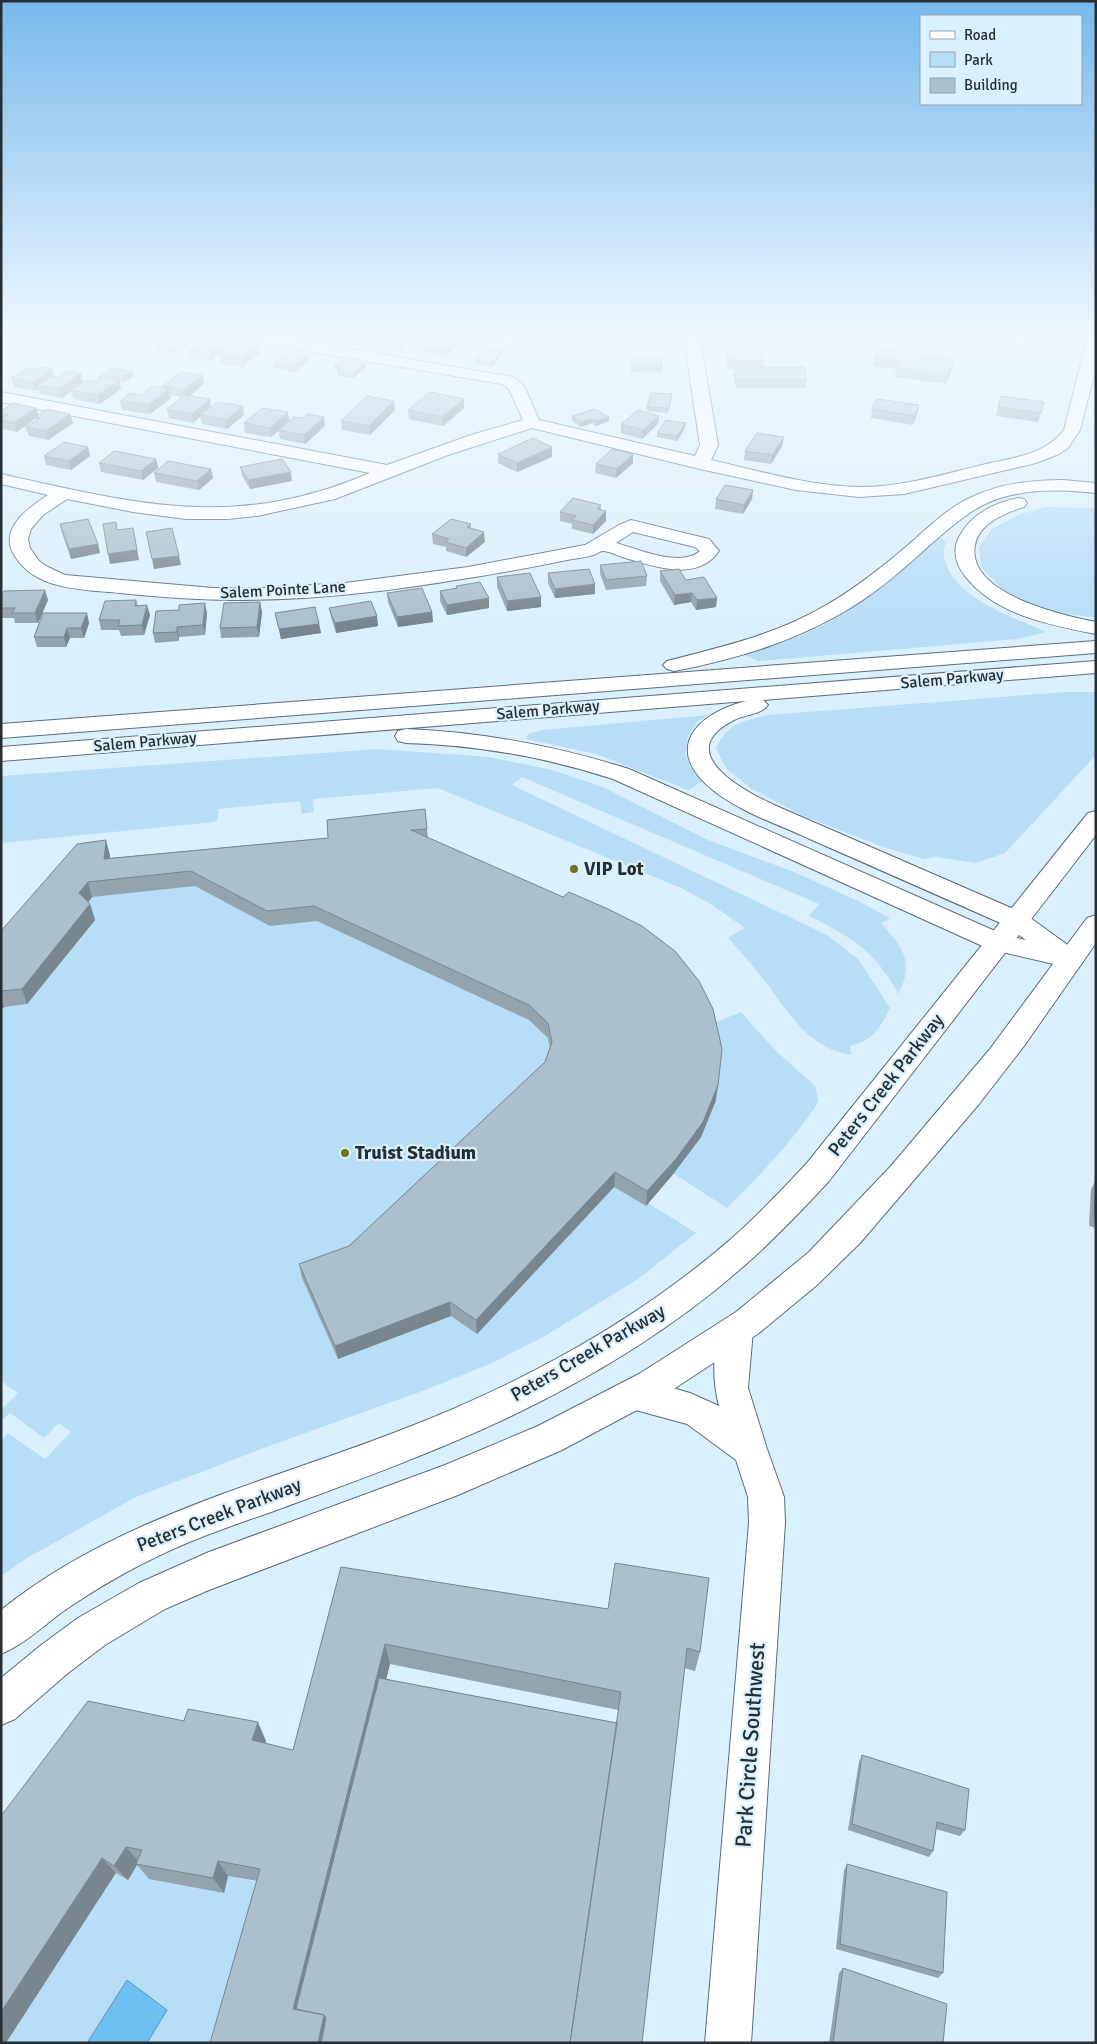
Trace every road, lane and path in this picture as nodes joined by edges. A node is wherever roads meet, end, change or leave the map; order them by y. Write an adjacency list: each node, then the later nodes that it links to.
1 (194, 434): 7 (main road)
2 (490, 434): 7 (main road)
3 (576, 434): 6 (main road)
4 (707, 434): 6 (main road)
5 (1069, 434): 6 (main road)
6 (700, 464)
7 (389, 471): 10 (main road)
8 (1, 479): 10 (main road)
9 (1096, 488): 17 (main road)
10 (64, 493): 12 (main road, Salem Pointe Lane)
11 (1096, 499): 13 (main road)
12 (603, 546)
13 (1096, 628)
14 (1096, 647): 17 (main road, Salem Parkway)
15 (1096, 667): 16 (main road, Salem Parkway)
16 (856, 686): 19 (main road, Salem Parkway); 22 (main road)
17 (430, 698): 18 (main road, Salem Parkway)
18 (1, 731)
19 (210, 737): 20 (main road, Salem Parkway); 24 (main road)
20 (1, 754)
21 (1096, 818): 22 (main road, Peters Creek Parkway)
22 (1016, 920): 24 (main road, Peters Creek Parkway); 25 (main road)
23 (1096, 924): 25 (main road)
24 (998, 943): 25 (main road); 29 (main road, Peters Creek Parkway)
25 (1070, 959): 26 (main road)
26 (736, 1330): 27 (main road); 28 (main road, Park Circle Southwest)
27 (633, 1395): 28 (main road, Park Circle Southwest); 30 (main road)
28 (749, 1450): 31 (main road, Park Circle Southwest)
29 (1, 1635)
30 (1, 1705)
31 (728, 2043)

